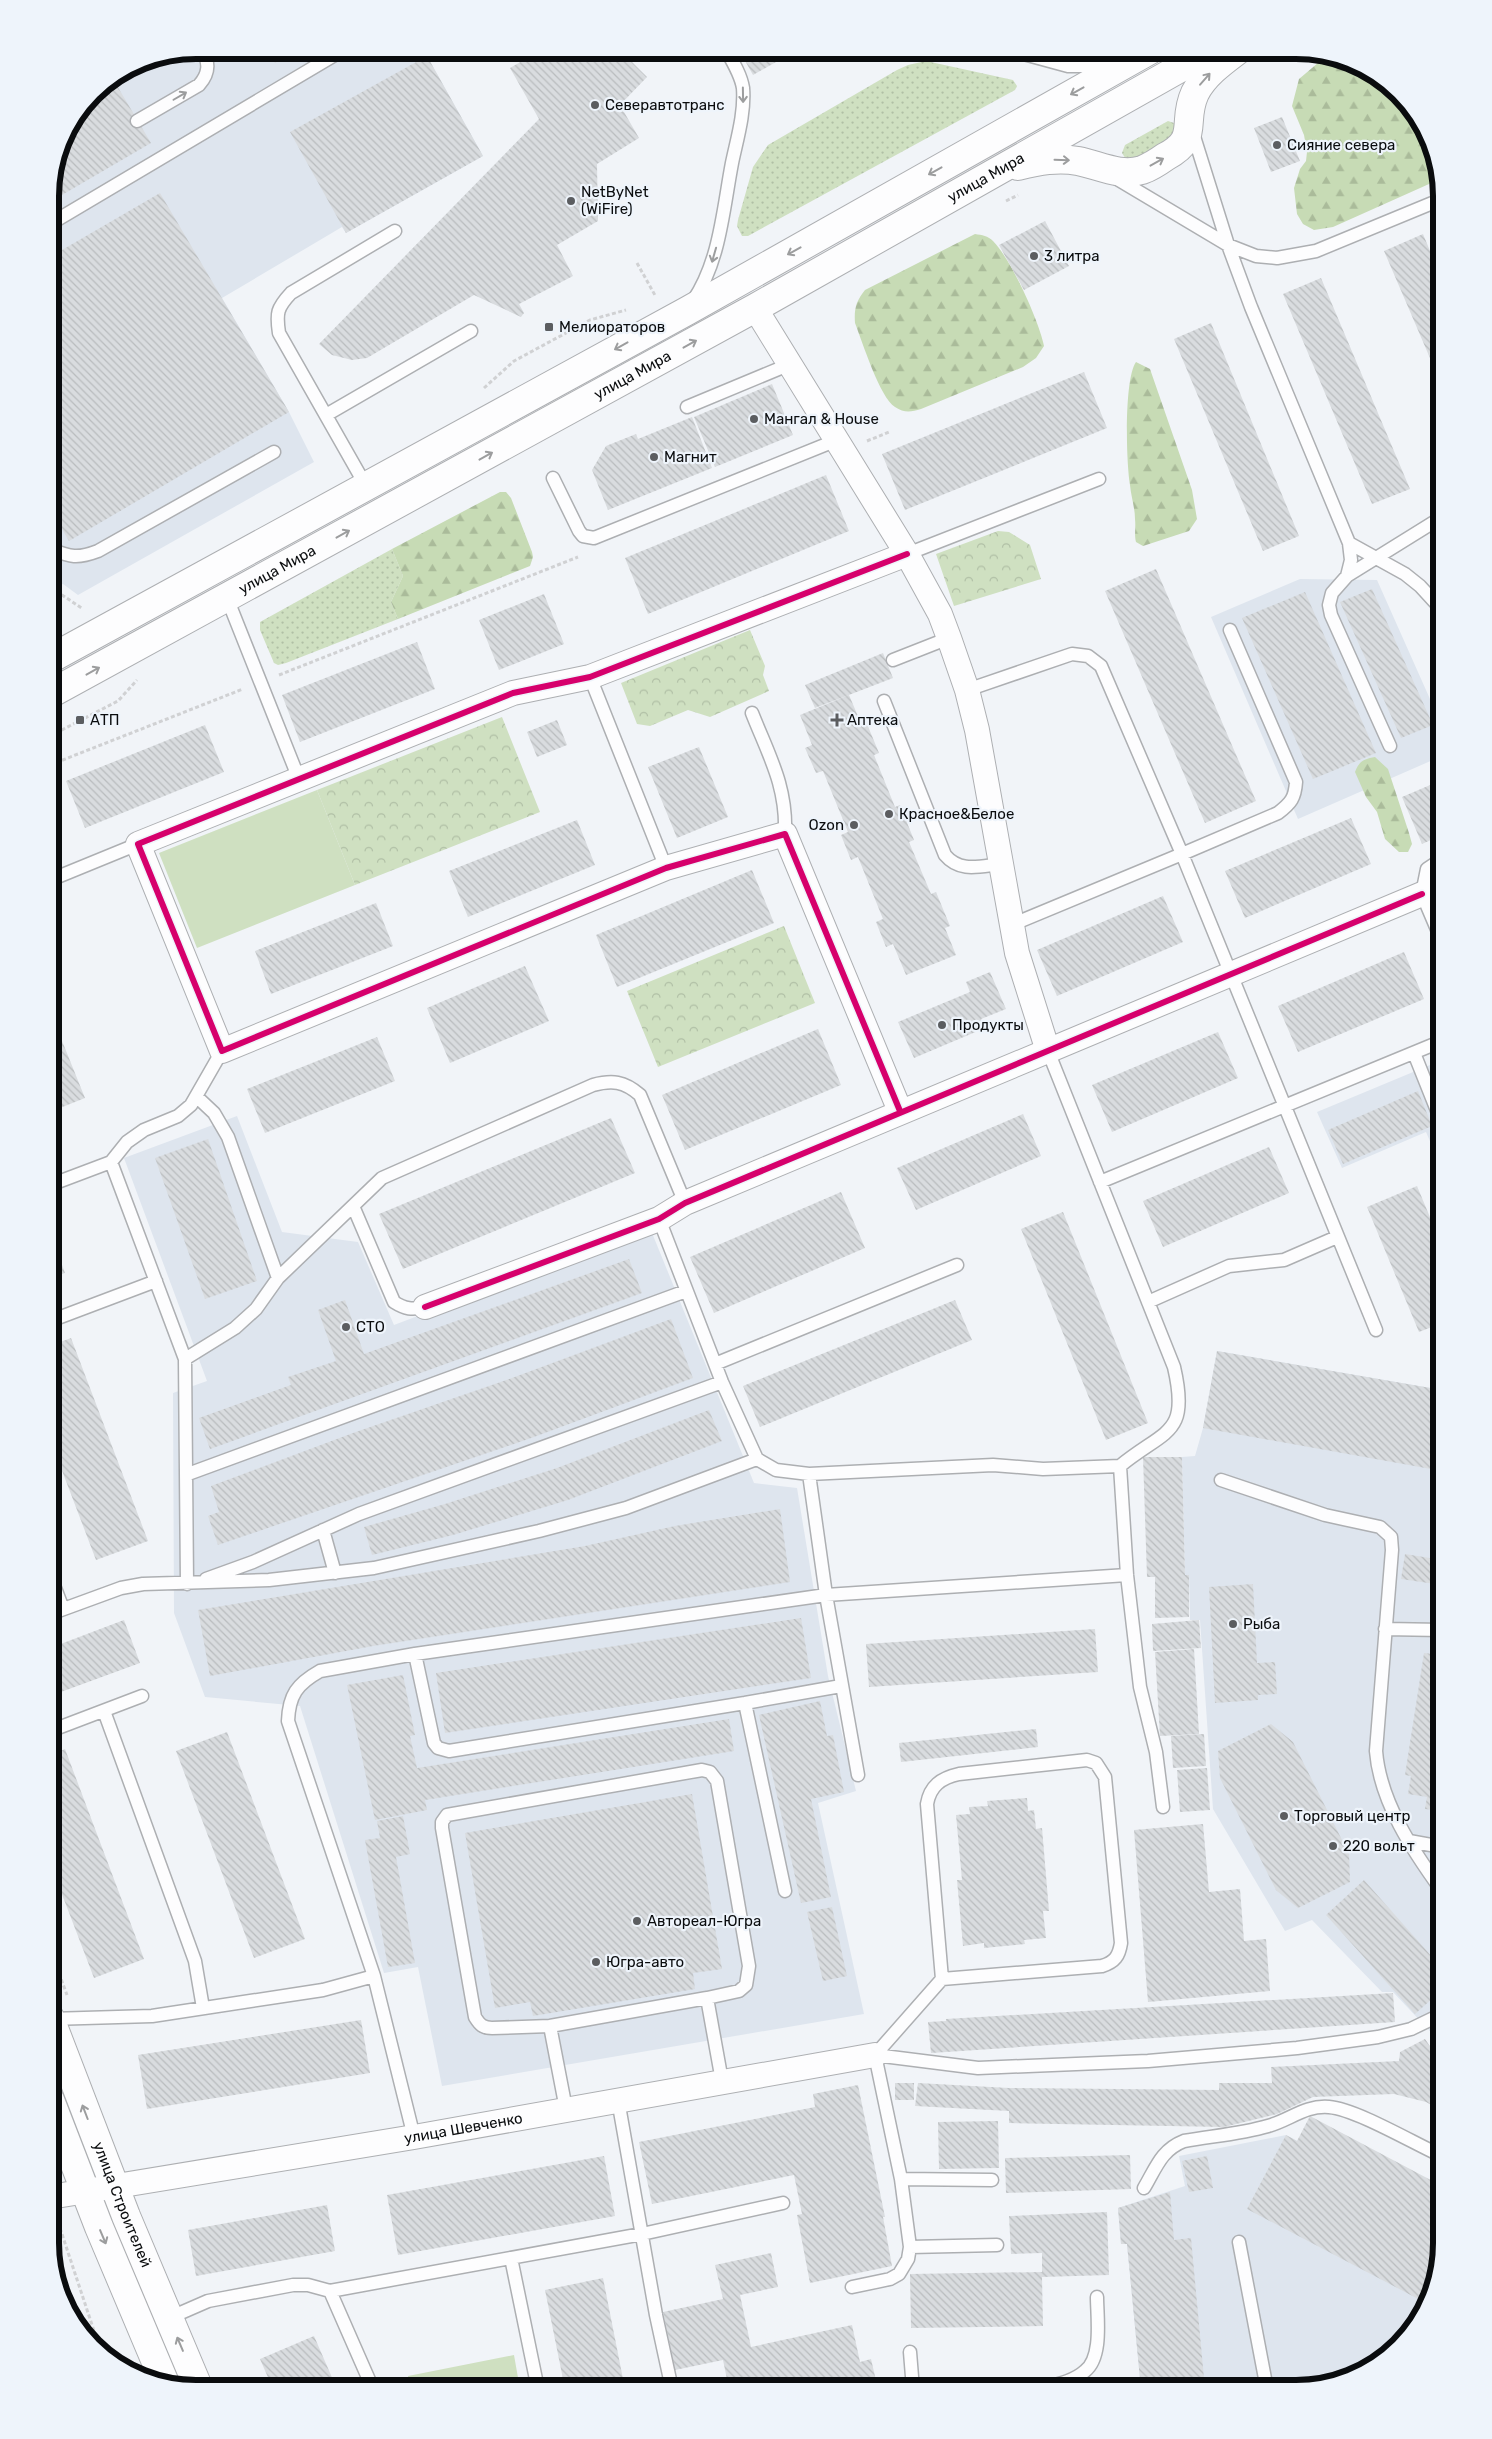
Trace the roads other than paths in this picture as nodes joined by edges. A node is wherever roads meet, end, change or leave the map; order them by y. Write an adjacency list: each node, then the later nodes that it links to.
1 (205, 59): 13 (lane, one-way to 1)
2 (328, 59): 17 (lane)
3 (731, 59): 22 (lane, one-way to 22)
4 (1042, 59): 10 (lane)
5 (1064, 59): 10 (lane)
6 (1134, 59): 9 (main road, улица Мира)
7 (1196, 59): 11 (main road, улица Мира)
8 (1227, 59): 12 (main road, one-way to 8)
9 (1124, 65): 10 (lane); 11 (main road); 20 (main road, улица Мира, one-way to 20)
10 (1068, 66)
11 (1166, 76): 12 (main road); 15 (main road, улица Мира)
12 (1188, 119): 14 (main road, one-way to 12); 19 (lane)
13 (137, 120)
14 (1093, 165): 15 (main road, one-way to 14); 19 (lane)
15 (997, 170): 21 (main road, улица Мира)
16 (1433, 203): 19 (lane)
17 (59, 219)
18 (395, 231): 26 (lane)
19 (1228, 245): 33 (lane)
20 (740, 281): 21 (main road); 22 (main road, улица Мира)
21 (755, 308): 24 (street); 38 (main road, улица Мира, one-way to 21)
22 (687, 311): 31 (main road, улица Мира, one-way to 31)
23 (471, 331): 26 (lane)
24 (788, 365): 25 (lane); 27 (street)
25 (687, 407)
26 (326, 415): 31 (lane)
27 (841, 445): 29 (lane); 35 (street)
28 (274, 452): 34 (lane)
29 (552, 478)
30 (1099, 480): 35 (lane)
31 (366, 486): 42 (main road, улица Мира)
32 (1433, 521): 36 (lane)
33 (1349, 543): 36 (lane); 37 (lane)
34 (59, 553)
35 (907, 554): 41 (street); 44 (street)
36 (1374, 557): 37 (lane); 39 (lane)
37 (1347, 576): 49 (lane)
38 (227, 598): 45 (main road, улица Мира, one-way to 38); 50 (lane)
39 (1433, 600)
40 (1230, 630): 53 (lane)
41 (950, 638): 43 (lane); 46 (street)
42 (59, 654)
43 (893, 660)
44 (590, 677): 50 (street); 56 (lane)
45 (59, 689)
46 (968, 690): 53 (lane); 54 (street)
47 (884, 702): 54 (lane)
48 (752, 713): 51 (lane)
49 (1390, 746)
50 (299, 779): 52 (street)
51 (785, 834): 56 (street); 69 (street)
52 (138, 844): 57 (lane); 63 (street)
53 (1182, 854): 60 (lane); 61 (lane)
54 (1001, 864): 60 (street)
55 (1433, 865): 58 (lane)
56 (666, 868): 63 (street)
57 (59, 876)
58 (1422, 894): 59 (lane); 61 (street)
59 (1433, 920)
60 (1011, 925): 64 (street)
61 (1231, 976): 64 (street); 68 (lane)
62 (1433, 1045): 65 (lane)
63 (222, 1052): 66 (lane)
64 (1048, 1052): 69 (street); 72 (lane)
65 (1414, 1053): 67 (lane); 68 (lane)
66 (196, 1097): 70 (lane); 78 (lane)
67 (1433, 1100)
68 (1284, 1108): 72 (lane); 76 (lane)
69 (900, 1111): 73 (street)
70 (111, 1162): 71 (lane); 79 (lane)
71 (59, 1181)
72 (1100, 1182): 81 (lane)
73 (684, 1203): 74 (lane); 75 (street)
74 (353, 1206): 78 (lane); 82 (lane)
75 (659, 1219): 80 (lane); 82 (street)
76 (1337, 1237): 81 (lane); 84 (lane)
77 (956, 1265): 86 (lane)
78 (278, 1278): 85 (lane)
79 (156, 1281): 83 (lane); 85 (lane)
80 (686, 1291): 86 (lane); 90 (lane)
81 (1148, 1302): 89 (lane)
82 (425, 1307)
83 (59, 1318)
84 (1376, 1330)
85 (185, 1359): 90 (lane)
86 (715, 1364): 87 (lane)
87 (722, 1382): 88 (lane); 93 (lane)
88 (757, 1459): 91 (lane); 94 (lane)
89 (1120, 1466): 91 (lane); 95 (lane)
90 (188, 1474): 96 (lane)
91 (809, 1474): 97 (lane)
92 (1220, 1480): 101 (lane)
93 (323, 1530): 94 (lane); 96 (lane)
94 (335, 1573): 96 (lane)
95 (1127, 1575): 97 (lane); 110 (lane)
96 (187, 1584): 99 (lane)
97 (826, 1595): 103 (lane); 104 (lane)
98 (59, 1599): 99 (lane)
99 (63, 1609): 100 (lane)
100 (59, 1611)
101 (1385, 1629): 102 (lane); 111 (lane)
102 (1433, 1630)
103 (415, 1654): 106 (lane); 115 (lane)
104 (841, 1686): 106 (lane); 109 (lane)
105 (142, 1696): 107 (lane)
106 (745, 1704): 114 (lane)
107 (104, 1712): 108 (lane); 118 (lane)
108 (59, 1728)
109 (858, 1775)
110 (1162, 1808)
111 (1409, 1841): 112 (lane); 113 (lane)
112 (1433, 1845)
113 (1433, 1877)
114 (785, 1891)
115 (374, 1976): 118 (lane); 128 (lane)
116 (942, 1979): 116 (lane); 123 (lane)
117 (707, 1998): 121 (lane); 121 (lane); 124 (lane)
118 (203, 2008): 119 (lane)
119 (59, 2019)
120 (1433, 2019): 123 (lane)
121 (550, 2026): 126 (lane)
122 (59, 2043): 132 (main road, улица Строителей, one-way to 122)
123 (875, 2055): 124 (street, улица Шевченко); 130 (lane)
124 (722, 2081): 125 (street, улица Шевченко)
125 (618, 2100): 126 (street, улица Шевченко); 137 (lane)
126 (566, 2110): 128 (street, улица Шевченко)
127 (59, 2123): 134 (main road, улица Строителей)
128 (414, 2137): 132 (street, улица Шевченко)
129 (1433, 2152): 133 (lane)
130 (901, 2179): 131 (lane); 140 (lane)
131 (992, 2180)
132 (114, 2187): 134 (street, улица Шевченко); 145 (main road, улица Строителей)
133 (1144, 2188)
134 (85, 2191): 135 (street, улица Шевченко); 147 (main road, улица Строителей, one-way to 147)
135 (59, 2195)
136 (783, 2203): 137 (lane)
137 (642, 2234): 141 (lane); 151 (lane)
138 (1239, 2242): 154 (lane)
139 (997, 2245): 140 (lane)
140 (910, 2247): 142 (lane)
141 (511, 2258): 143 (lane); 150 (lane)
142 (852, 2287)
143 (330, 2290): 145 (lane); 149 (lane)
144 (1097, 2297): 153 (lane)
145 (169, 2318): 148 (main road, улица Строителей, one-way to 145)
146 (910, 2352): 152 (lane)
147 (162, 2376)
148 (195, 2380)
149 (369, 2380)
150 (536, 2380)
151 (670, 2380)
152 (912, 2380)
153 (1069, 2380)
154 (1265, 2380)

